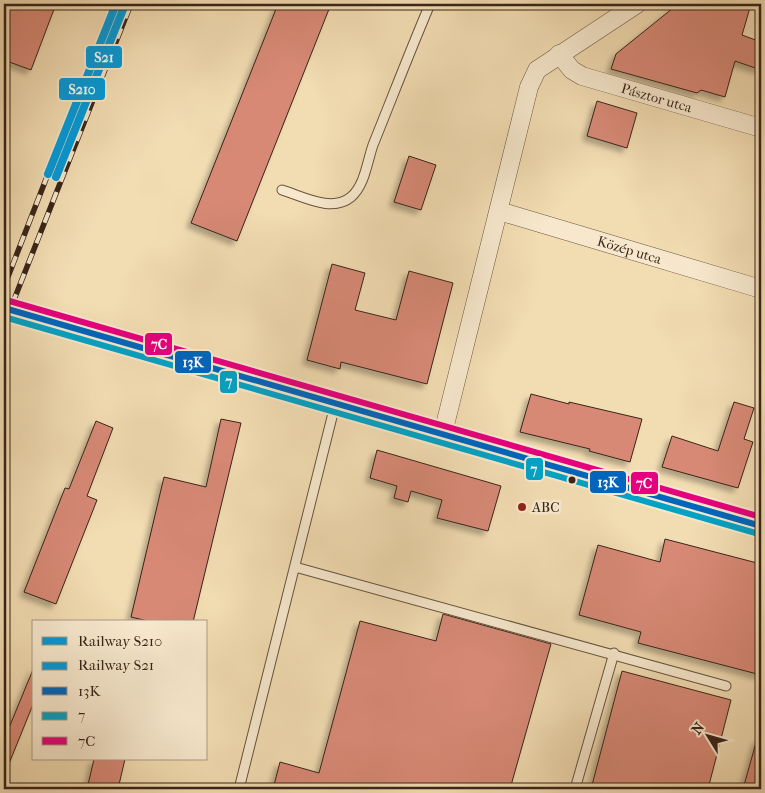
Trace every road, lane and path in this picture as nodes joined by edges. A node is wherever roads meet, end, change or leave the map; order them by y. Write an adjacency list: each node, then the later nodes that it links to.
1 (430, 4): 5 (lane)
2 (637, 4): 3 (street)
3 (559, 54): 4 (street, Pásztor utca); 6 (street)
4 (761, 128)
5 (282, 190)
6 (499, 211): 7 (street, Közép utca); 10 (street)
7 (761, 289)
8 (4, 308): 9 (street)
9 (335, 404): 10 (street); 12 (lane)
10 (444, 433): 11 (street)
11 (761, 526)
12 (295, 566): 13 (lane); 15 (lane)
13 (614, 653): 14 (lane); 16 (lane)
14 (726, 686)
15 (239, 789)
16 (575, 789)

